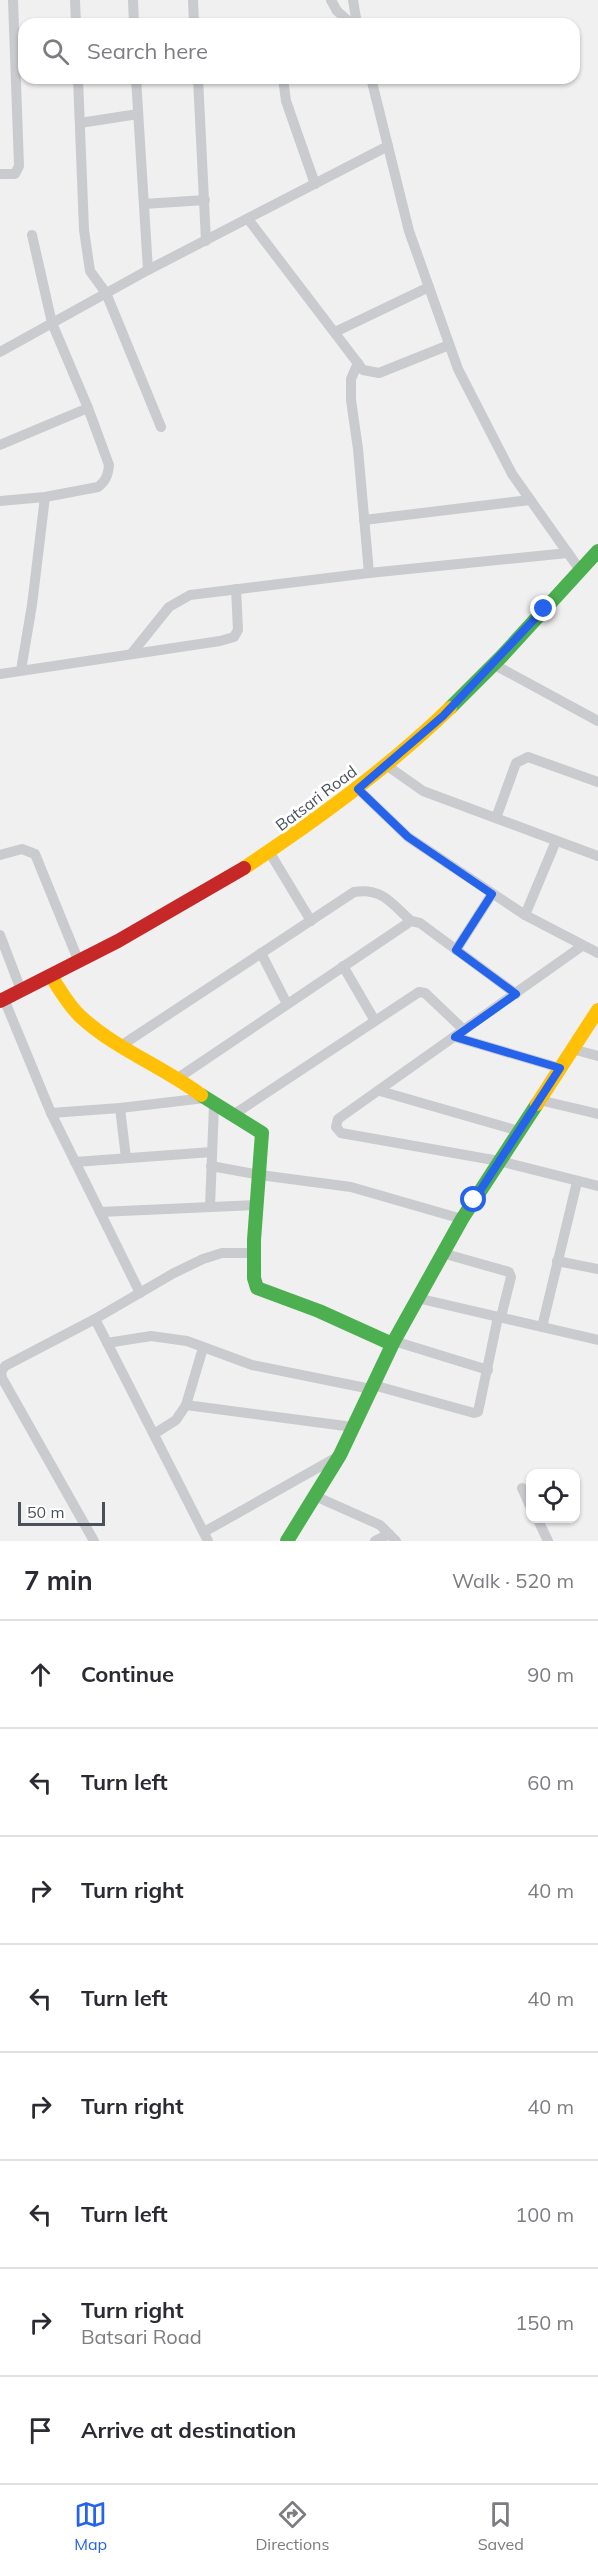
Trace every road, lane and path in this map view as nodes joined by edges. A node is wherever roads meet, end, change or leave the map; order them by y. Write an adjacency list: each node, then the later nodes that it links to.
1 (13, 0): 20 (street)
2 (75, 0): 7 (street)
3 (133, 0): 8 (street)
4 (193, 0): 9 (street)
5 (331, 0): 10 (street)
6 (352, 0): 11 (street)
7 (76, 18)
8 (134, 18)
9 (194, 18)
10 (347, 18)
11 (354, 18)
12 (78, 84): 18 (street)
13 (136, 84): 17 (street)
14 (198, 84): 22 (street)
15 (284, 84): 21 (street)
16 (372, 84): 19 (street)
17 (138, 114): 18 (street); 23 (street)
18 (80, 123): 29 (street)
19 (388, 146): 21 (street); 28 (street)
20 (0, 174)
21 (315, 184): 24 (street)
22 (204, 200): 23 (street); 26 (street)
23 (144, 204): 27 (street)
24 (248, 219): 26 (street); 31 (street)
25 (32, 235): 30 (street)
26 (206, 241): 27 (street)
27 (148, 270): 29 (street)
28 (429, 287): 31 (street); 32 (street)
29 (106, 293): 30 (street); 36 (street)
30 (52, 323): 33 (street); 35 (street)
31 (335, 332): 34 (street)
32 (449, 345): 34 (street); 39 (street)
33 (0, 352)
34 (358, 363): 41 (street)
35 (88, 408): 37 (street); 38 (street)
36 (161, 428)
37 (0, 445)
38 (45, 497): 40 (street); 49 (street)
39 (530, 500): 41 (street); 43 (street)
40 (0, 501)
41 (364, 520): 45 (street)
42 (598, 551): 44 (street, Batsari Road)
43 (568, 553): 44 (street); 45 (street)
44 (580, 570): 48 (street, Batsari Road)
45 (369, 573): 46 (street)
46 (236, 589): 47 (street); 47 (street)
47 (132, 654): 49 (street)
48 (493, 664): 51 (street); 52 (street, Batsari Road)
49 (21, 670): 50 (street)
50 (0, 674)
51 (598, 721)
52 (386, 765): 54 (street, Batsari Road); 55 (street)
53 (598, 782): 55 (street)
54 (358, 789): 57 (street, Batsari Road); 60 (street)
55 (496, 818): 56 (street)
56 (556, 841): 59 (street); 61 (street)
57 (270, 853): 62 (street); 69 (street, Batsari Road)
58 (0, 855): 69 (street)
59 (598, 856)
60 (492, 894): 61 (street); 66 (street)
61 (525, 915): 65 (street)
62 (310, 921): 63 (street); 67 (street)
63 (411, 921): 66 (street); 70 (street)
64 (0, 935): 72 (street)
65 (582, 946): 68 (street); 73 (street)
66 (456, 950): 73 (street)
67 (261, 953): 75 (street); 79 (street)
68 (598, 953)
69 (79, 962): 71 (street, Batsari Road)
70 (343, 966): 75 (street); 77 (street)
71 (51, 976): 72 (street, Batsari Road); 79 (street)
72 (21, 990): 74 (street, Batsari Road)
73 (516, 994): 78 (street)
74 (2, 1000): 88 (street)
75 (288, 1004): 83 (street)
76 (598, 1010): 80 (street)
77 (375, 1021): 78 (street); 90 (street)
78 (459, 1034): 82 (street); 84 (street)
79 (119, 1047): 83 (street)
80 (572, 1049): 81 (street); 82 (street)
81 (598, 1056)
82 (560, 1068): 85 (street)
83 (178, 1078): 86 (street)
84 (380, 1091): 91 (street); 94 (street)
85 (539, 1100): 89 (street); 91 (street)
86 (210, 1102): 87 (street); 90 (street); 92 (street)
87 (120, 1108): 88 (street); 93 (street)
88 (51, 1113): 95 (street)
89 (598, 1114)
90 (233, 1115): 97 (street)
91 (519, 1131): 94 (street)
92 (212, 1152): 93 (street); 96 (street)
93 (126, 1158): 95 (street)
94 (500, 1161): 98 (street); 103 (street)
95 (75, 1162): 102 (street)
96 (212, 1166): 97 (street); 101 (street)
97 (260, 1175): 100 (street); 103 (street)
98 (578, 1182): 99 (street); 106 (street)
99 (598, 1186)
100 (256, 1205): 101 (street); 104 (street)
101 (210, 1207): 102 (street)
102 (100, 1212): 108 (street)
103 (462, 1219): 105 (street)
104 (254, 1253): 108 (street); 114 (street)
105 (442, 1253): 109 (street); 110 (street)
106 (557, 1261): 107 (street); 112 (street)
107 (598, 1269)
108 (140, 1293): 111 (street)
109 (417, 1298): 110 (street); 114 (street)
110 (499, 1317): 112 (street); 117 (street)
111 (95, 1319): 115 (street); 129 (street)
112 (542, 1327): 113 (street)
113 (598, 1340)
114 (393, 1342): 117 (street); 118 (street)
115 (107, 1343): 116 (street); 121 (street)
116 (203, 1348): 118 (street); 119 (street)
117 (488, 1371): 118 (street)
118 (372, 1387): 120 (street)
119 (186, 1405): 120 (street); 121 (street)
120 (353, 1427): 122 (street)
121 (153, 1434): 127 (street)
122 (340, 1455): 124 (street); 127 (street)
123 (522, 1488): 125 (street)
124 (315, 1496): 128 (street); 130 (street)
125 (526, 1496)
126 (539, 1523): 132 (street)
127 (206, 1537)
128 (393, 1538): 131 (street)
129 (94, 1541)
130 (287, 1541)
131 (375, 1541)
132 (548, 1541)

